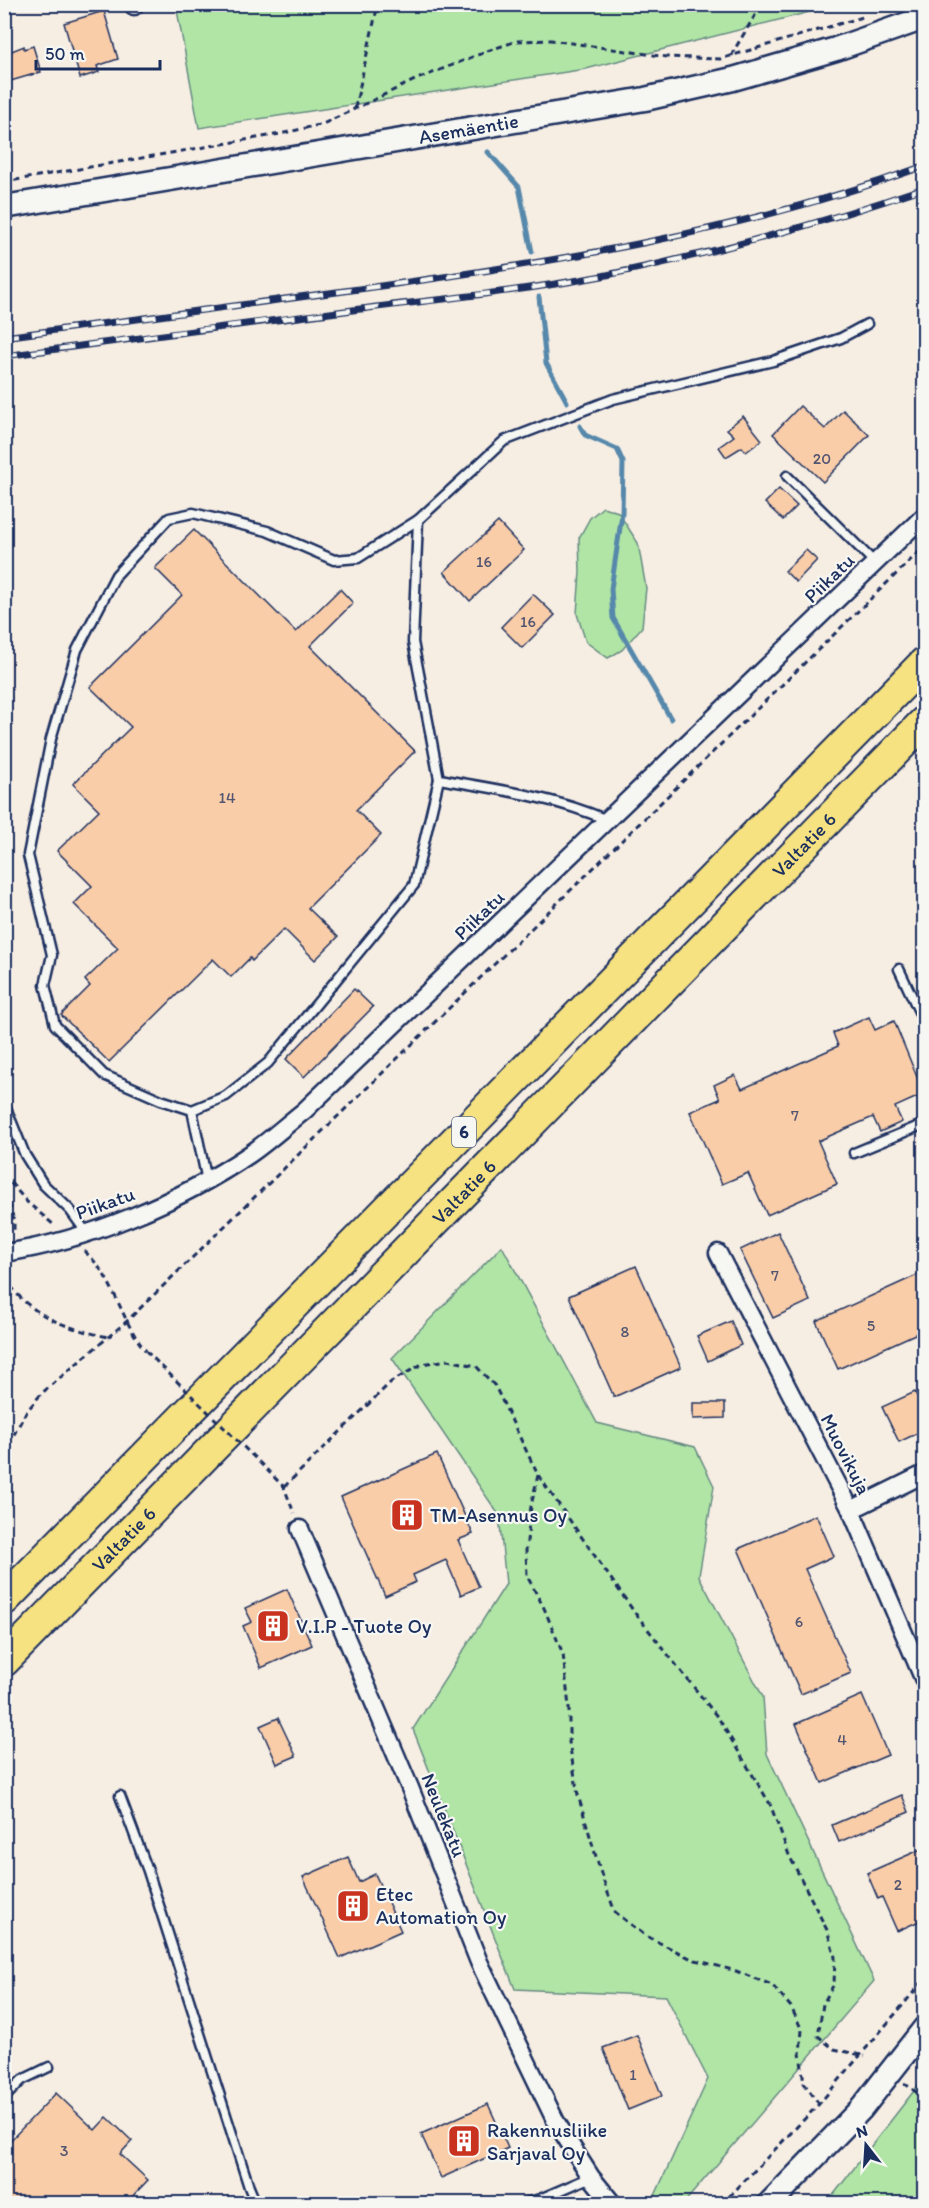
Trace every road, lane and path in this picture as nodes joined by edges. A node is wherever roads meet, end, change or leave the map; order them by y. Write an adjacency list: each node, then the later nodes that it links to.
1 (378, 4): 7 (path)
2 (757, 4): 5 (path)
3 (871, 14): 5 (path)
4 (924, 18): 6 (street, Asemäentie)
5 (732, 56): 6 (path); 7 (path)
6 (733, 79): 9 (street, Asemäentie)
7 (355, 108): 8 (path)
8 (4, 182)
9 (4, 207)
10 (867, 324): 13 (lane)
11 (787, 476): 15 (lane)
12 (924, 516): 15 (street, Piikatu)
13 (418, 520): 18 (lane); 23 (lane)
14 (924, 547): 32 (path)
15 (876, 563): 19 (street, Piikatu)
16 (924, 663): 40 (highway, Valtatie 6 / 6)
17 (924, 722): 41 (highway, Valtatie 6 / 6)
18 (439, 779): 19 (lane); 23 (lane)
19 (608, 821): 26 (street, Piikatu)
20 (899, 969): 21 (lane)
21 (924, 1022)
22 (4, 1103): 28 (lane)
23 (192, 1110): 26 (lane)
24 (924, 1124): 25 (lane)
25 (854, 1153)
26 (207, 1181): 28 (street, Piikatu)
27 (4, 1183): 29 (path)
28 (86, 1232): 29 (street, Piikatu)
29 (7, 1253)
30 (718, 1253): 38 (street, Muovikuja)
31 (4, 1278): 33 (path)
32 (126, 1322): 33 (path); 37 (path, bridge)
33 (108, 1337): 34 (path)
34 (4, 1453)
35 (924, 1474): 38 (street)
36 (538, 1475): 37 (path); 46 (path); 51 (path)
37 (284, 1487): 39 (path)
38 (851, 1510): 42 (street, Muovikuja)
39 (300, 1529): 52 (street, Neulekatu)
40 (4, 1600)
41 (4, 1661)
42 (924, 1680)
43 (120, 1796): 53 (lane)
44 (924, 1980): 46 (path)
45 (924, 2029): 57 (street)
46 (864, 2055): 51 (path)
47 (49, 2067): 49 (lane)
48 (901, 2081): 50 (path)
49 (4, 2098)
50 (924, 2098)
51 (819, 2104): 56 (path)
52 (591, 2177): 54 (lane); 55 (street, Neulekatu)
53 (256, 2204)
54 (523, 2204)
55 (613, 2204)
56 (722, 2204)
57 (770, 2204)

